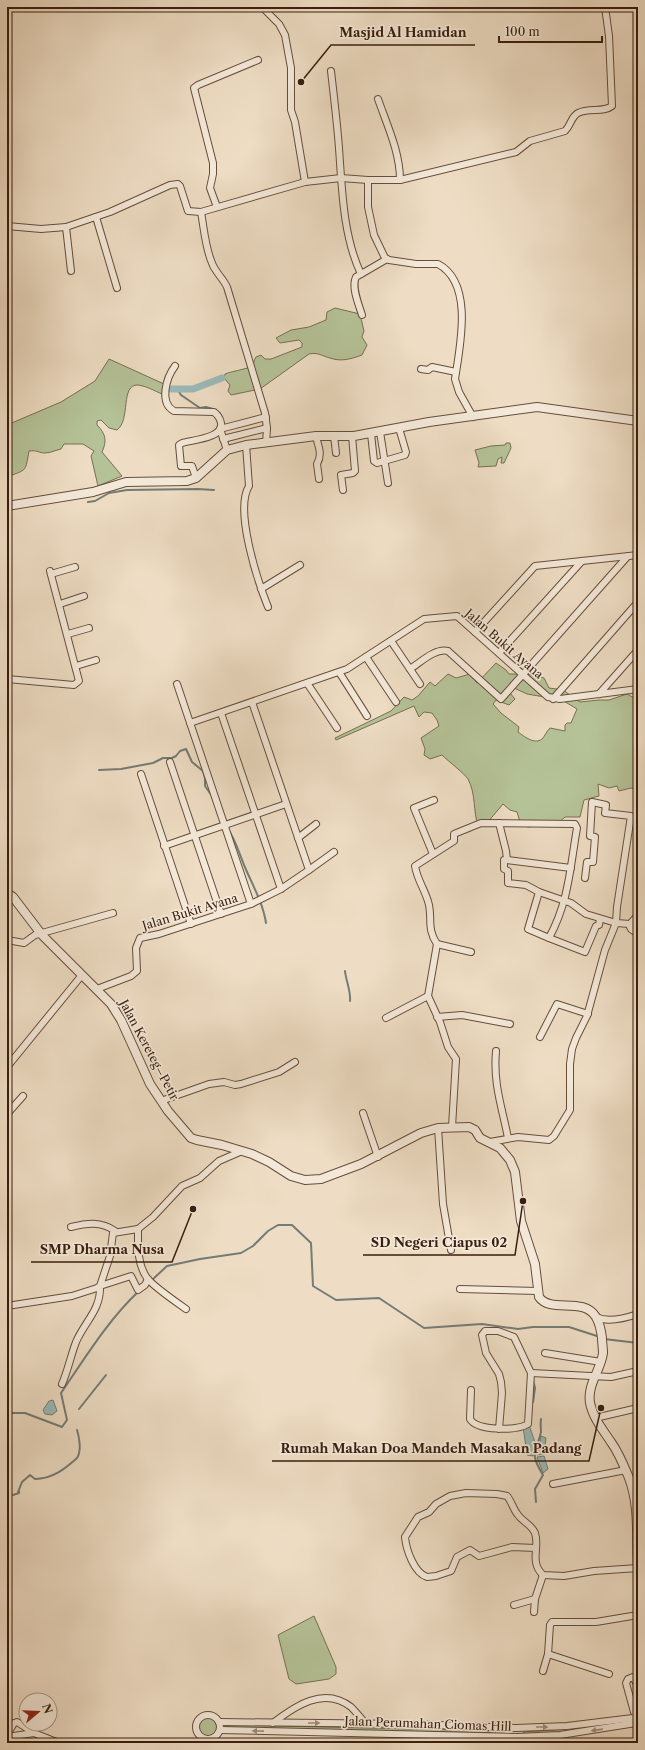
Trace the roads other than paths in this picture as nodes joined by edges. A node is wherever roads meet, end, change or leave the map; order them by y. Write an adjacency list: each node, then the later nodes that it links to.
1 (262, 7): 9 (street)
2 (605, 7): 8 (street)
3 (258, 60): 10 (street)
4 (331, 72): 6 (street)
5 (378, 99): 8 (street)
6 (341, 178): 7 (street); 9 (street); 17 (street)
7 (368, 180): 8 (street); 15 (street)
8 (400, 180)
9 (304, 182): 10 (street)
10 (217, 207): 11 (street)
11 (201, 212): 12 (street); 24 (street)
12 (96, 217): 14 (street); 18 (street)
13 (7, 226): 14 (street)
14 (66, 227): 16 (street)
15 (387, 259): 17 (street); 22 (street)
16 (71, 270)
17 (361, 274): 19 (street)
18 (117, 288)
19 (362, 315)
20 (175, 366): 28 (street)
21 (421, 369): 22 (street)
22 (456, 372): 23 (street)
23 (473, 416): 25 (street); 27 (street)
24 (266, 417): 26 (street); 28 (street)
25 (638, 421)
26 (267, 428): 34 (street); 35 (street)
27 (399, 428): 29 (street); 39 (street)
28 (220, 429): 34 (street); 40 (street)
29 (380, 432): 30 (street); 39 (street)
30 (370, 434): 33 (street); 39 (street)
31 (316, 436): 32 (street); 35 (street); 41 (street)
32 (334, 436): 33 (street); 38 (street)
33 (352, 436): 43 (street)
34 (223, 439): 37 (street)
35 (266, 443): 36 (street)
36 (246, 445): 37 (street); 50 (street)
37 (227, 450): 40 (street)
38 (336, 453)
39 (384, 460): 42 (street)
40 (196, 478): 44 (street)
41 (319, 479)
42 (388, 483)
43 (343, 490)
44 (7, 506)
45 (638, 555): 46 (street)
46 (627, 556): 47 (street); 66 (street)
47 (582, 561): 56 (street); 60 (street)
48 (300, 565): 50 (street)
49 (75, 567): 53 (street)
50 (261, 589): 54 (street)
51 (84, 596): 53 (street)
52 (638, 602): 73 (street)
53 (60, 604): 57 (street)
54 (268, 607)
55 (89, 628): 57 (street)
56 (475, 632): 58 (street, Jalan Bukit Ayana); 60 (street, Jalan Bukit Ayana)
57 (68, 634): 63 (street)
58 (391, 641): 61 (street, Jalan Bukit Ayana); 64 (street)
59 (638, 650): 72 (street)
60 (499, 653): 66 (street, Jalan Bukit Ayana)
61 (366, 657): 65 (street, Jalan Bukit Ayana); 75 (street)
62 (96, 660): 63 (street)
63 (76, 666): 67 (street)
64 (410, 669): 66 (street); 70 (street)
65 (339, 672): 68 (street, Jalan Bukit Ayana); 77 (street)
66 (523, 675): 73 (street, Jalan Bukit Ayana)
67 (7, 679)
68 (307, 683): 74 (street, Jalan Bukit Ayana); 79 (street)
69 (177, 684): 78 (street)
70 (420, 684)
71 (638, 689): 72 (street)
72 (599, 694): 73 (street)
73 (553, 699)
74 (252, 702): 76 (street, Jalan Bukit Ayana); 83 (street)
75 (396, 702)
76 (221, 712): 78 (street, Jalan Bukit Ayana); 84 (street)
77 (367, 716)
78 (190, 723): 87 (street, Jalan Bukit Ayana)
79 (337, 728)
80 (170, 762): 88 (street)
81 (141, 774): 90 (street)
82 (434, 800): 92 (street)
83 (286, 804): 84 (street); 89 (street)
84 (256, 814): 87 (street); 97 (street)
85 (499, 823): 92 (street); 93 (street); 94 (street)
86 (316, 824): 89 (street)
87 (225, 825): 88 (street); 101 (street, Jalan Bukit Ayana)
88 (195, 835): 90 (street); 103 (street)
89 (298, 838): 95 (street)
90 (164, 846): 107 (street)
91 (334, 852): 95 (street, Jalan Bukit Ayana)
92 (433, 854): 113 (street)
93 (507, 860): 94 (street); 98 (street)
94 (571, 868): 100 (street)
95 (309, 870): 97 (street, Jalan Bukit Ayana)
96 (585, 878): 106 (street)
97 (281, 889): 101 (street, Jalan Bukit Ayana)
98 (539, 892): 100 (street); 111 (street)
99 (7, 893): 110 (street, Jalan Kereteg–Petir)
100 (565, 900): 105 (street); 111 (street)
101 (251, 904): 103 (street, Jalan Bukit Ayana)
102 (113, 913): 110 (street)
103 (221, 914): 107 (street, Jalan Bukit Ayana)
104 (638, 915): 108 (street)
105 (600, 919): 106 (street); 111 (street)
106 (616, 923): 108 (street); 118 (street)
107 (191, 924): 116 (street, Jalan Bukit Ayana)
108 (629, 925): 109 (street)
109 (638, 934)
110 (42, 935): 112 (street); 115 (street, Jalan Kereteg–Petir)
111 (549, 938)
112 (8, 943)
113 (437, 944): 114 (street); 117 (street)
114 (471, 952)
115 (82, 975): 116 (street, Jalan Kereteg–Petir); 125 (street)
116 (98, 990): 127 (street, Jalan Kereteg–Petir)
117 (428, 996): 119 (street); 120 (street)
118 (588, 1014): 122 (street); 132 (street)
119 (437, 1017): 121 (street); 130 (street)
120 (386, 1018)
121 (510, 1024)
122 (540, 1037)
123 (496, 1051): 132 (street)
124 (295, 1062): 127 (street)
125 (7, 1067)
126 (23, 1096): 129 (street)
127 (161, 1102): 134 (street, Jalan Kereteg–Petir)
128 (363, 1113): 135 (street)
129 (7, 1114)
130 (452, 1127): 131 (street, Jalan Kereteg–Petir); 133 (street, Jalan Kereteg–Petir)
131 (438, 1128): 135 (street, Jalan Kereteg–Petir); 139 (street)
132 (508, 1138): 133 (street)
133 (490, 1142): 143 (street, Jalan Kereteg–Petir)
134 (242, 1151): 135 (street, Jalan Kereteg–Petir); 137 (street)
135 (378, 1157)
136 (71, 1227): 138 (street)
137 (138, 1229): 138 (street); 140 (street)
138 (115, 1231): 141 (street)
139 (451, 1250)
140 (148, 1279): 141 (street); 145 (street)
141 (100, 1286): 144 (street); 153 (street)
142 (460, 1289): 143 (street)
143 (537, 1291): 147 (street)
144 (7, 1306)
145 (186, 1309)
146 (638, 1314): 147 (street)
147 (596, 1318): 149 (street)
148 (545, 1353): 149 (street)
149 (601, 1362): 152 (street)
150 (638, 1371): 152 (street)
151 (531, 1373): 152 (street); 157 (street); 157 (street)
152 (595, 1377): 156 (street)
153 (62, 1384)
154 (471, 1390): 157 (street)
155 (638, 1409): 156 (street)
156 (595, 1418): 158 (street)
157 (499, 1429)
158 (626, 1470): 159 (street); 160 (street)
159 (553, 1484)
160 (637, 1509): 162 (street)
161 (535, 1548): 161 (street); 163 (street)
162 (638, 1568): 163 (street)
163 (543, 1574): 164 (street)
164 (535, 1599): 165 (street); 166 (street)
165 (514, 1605)
166 (534, 1612)
167 (638, 1615): 168 (street)
168 (548, 1654): 169 (street); 170 (street)
169 (543, 1671)
170 (609, 1674)
171 (638, 1686): 172 (street)
172 (636, 1717): 176 (street, Jalan Perumahan Ciomas Hill, one-way to 172); 180 (street, Jalan Perumahan Ciomas Hill, one-way to 180)
173 (219, 1722): 174 (street, Jalan Perumahan Ciomas Hill); 177 (street); 181 (street)
174 (274, 1723): 175 (street, Jalan Perumahan Ciomas Hill, one-way to 175); 175 (street)
175 (366, 1723): 176 (street, Jalan Perumahan Ciomas Hill)
176 (516, 1728): 180 (street)
177 (220, 1730): 180 (street, Jalan Perumahan Ciomas Hill, one-way to 177); 181 (street)
178 (34, 1733): 179 (street); 179 (street); 182 (street)
179 (7, 1736)
180 (517, 1738)
181 (208, 1741)
182 (59, 1743)

